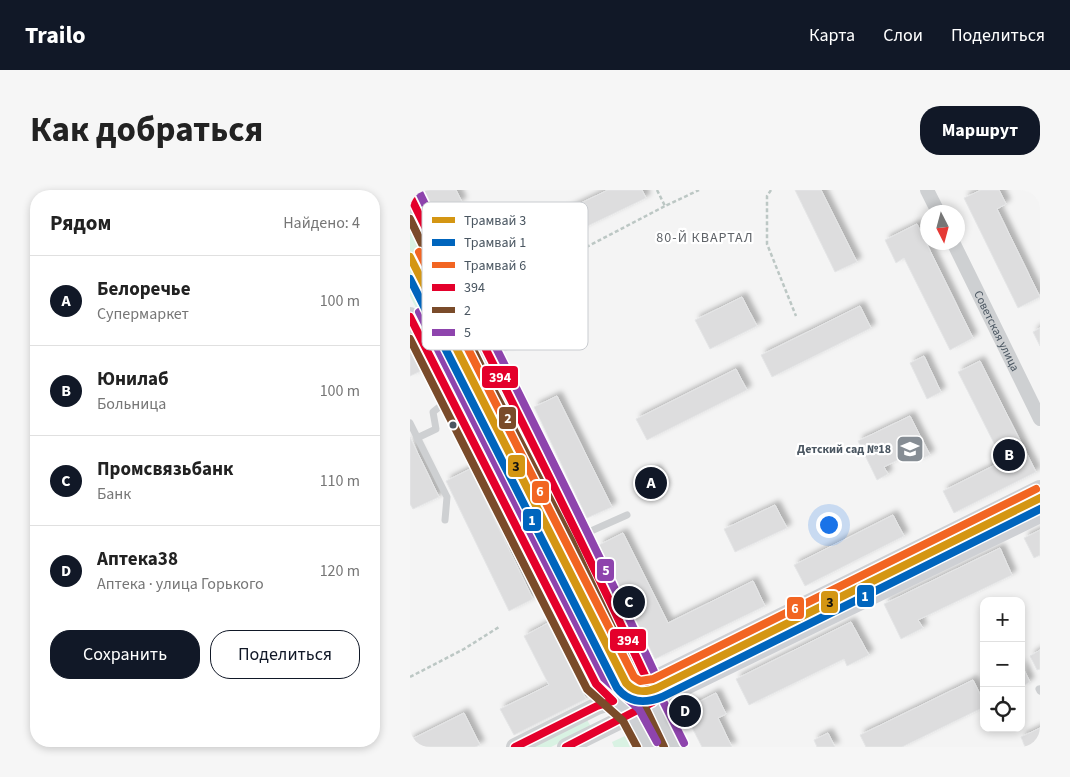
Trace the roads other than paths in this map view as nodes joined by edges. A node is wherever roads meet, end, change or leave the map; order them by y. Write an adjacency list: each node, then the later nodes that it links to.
1 (927, 190): 3 (street)
2 (410, 196): 4 (main road)
3 (934, 205)
4 (422, 221)
5 (957, 250): 11 (street, Советская улица)
6 (410, 318): 7 (main road)
7 (422, 342)
8 (426, 350): 20 (main road)
9 (485, 350): 18 (main road)
10 (443, 404): 13 (lane)
11 (1040, 419)
12 (410, 423): 13 (lane)
13 (417, 438): 17 (lane)
14 (1040, 490): 19 (main road)
15 (1040, 513): 21 (main road)
16 (627, 515): 18 (lane)
17 (445, 520)
18 (580, 536): 19 (main road)
19 (648, 682): 20 (main road); 21 (main road)
20 (613, 701): 22 (main road); 23 (street)
21 (654, 702): 22 (main road); 26 (street)
22 (631, 715): 24 (street); 25 (street)
23 (515, 747)
24 (566, 747)
25 (648, 747)
26 (675, 747)

